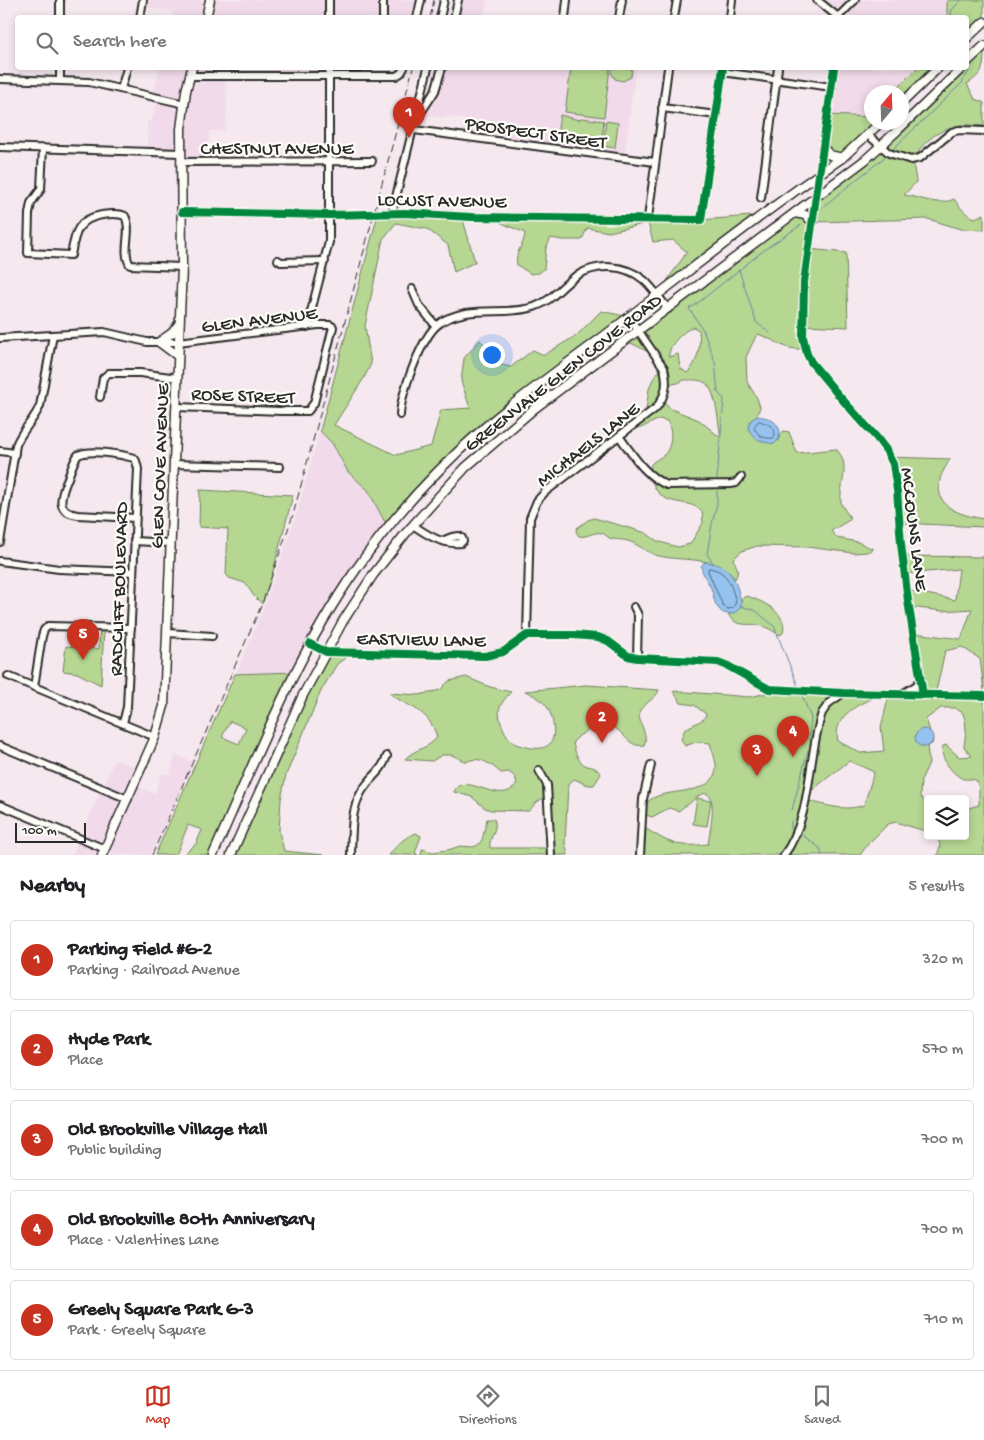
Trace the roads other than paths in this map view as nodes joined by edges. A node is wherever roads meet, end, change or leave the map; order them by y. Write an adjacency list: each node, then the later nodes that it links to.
1 (60, 0): 15 (street)
2 (143, 0): 16 (street)
3 (210, 0): 17 (main road)
4 (329, 0): 18 (street)
5 (383, 0): 19 (street)
6 (421, 0): 20 (street)
7 (444, 0): 21 (street)
8 (458, 0): 22 (street)
9 (567, 0): 23 (street)
10 (622, 0): 24 (street)
11 (676, 0): 25 (street)
12 (732, 0): 26 (street)
13 (817, 0): 27 (street)
14 (855, 0): 28 (street)
15 (60, 15)
16 (140, 15)
17 (207, 15)
18 (329, 15)
19 (383, 15)
20 (418, 15)
21 (441, 15)
22 (455, 15)
23 (565, 15)
24 (620, 15)
25 (674, 15)
26 (730, 15)
27 (834, 15)
28 (841, 15)
29 (984, 22): 30 (main road)
30 (969, 36)
31 (984, 46): 32 (main road)
32 (969, 60)
33 (60, 70): 52 (street)
34 (126, 70): 54 (street)
35 (192, 70): 47 (main road, GLEN COVE AVENUE)
36 (329, 70): 48 (street)
37 (383, 70): 49 (street)
38 (403, 70): 49 (street)
39 (428, 70): 59 (street)
40 (441, 70): 59 (street)
41 (668, 70): 57 (street)
42 (723, 70): 51 (street); 58 (street)
43 (778, 70): 51 (street)
44 (834, 70): 53 (street, MCCOUNS LANE)
45 (936, 70): 55 (main road)
46 (960, 70): 65 (main road, GREENVALE GLEN COVE ROAD)
47 (190, 76): 48 (street); 56 (main road, GLEN COVE AVENUE)
48 (329, 76): 49 (street); 70 (street)
49 (383, 76)
50 (0, 78): 52 (street)
51 (776, 80): 53 (street); 74 (street)
52 (60, 81): 54 (street)
53 (832, 87): 67 (street, MCCOUNS LANE)
54 (121, 89): 56 (street)
55 (909, 96)
56 (185, 104): 68 (main road, GLEN COVE AVENUE)
57 (662, 108): 58 (street); 72 (street)
58 (716, 115): 80 (street, LOCUST AVENUE)
59 (416, 120): 60 (street)
60 (414, 130): 72 (street, PROSPECT STREET); 78 (street)
61 (873, 130): 63 (main road, GREENVALE GLEN COVE ROAD)
62 (984, 131): 65 (street)
63 (868, 135): 65 (street); 69 (main road, GREENVALE GLEN COVE ROAD)
64 (0, 147): 66 (street, CHESTNUT AVENUE)
65 (880, 147): 75 (main road, GREENVALE GLEN COVE ROAD)
66 (43, 148): 68 (street, CHESTNUT AVENUE); 84 (street)
67 (823, 148): 69 (main road); 73 (street, MCCOUNS LANE)
68 (181, 158): 70 (street, CHESTNUT AVENUE); 76 (main road, GLEN COVE AVENUE)
69 (842, 158): 73 (main road, GREENVALE GLEN COVE ROAD)
70 (330, 161): 71 (street, CHESTNUT AVENUE); 79 (street)
71 (372, 161)
72 (655, 162): 80 (street)
73 (820, 173): 75 (street, MCCOUNS LANE); 86 (main road, GREENVALE GLEN COVE ROAD)
74 (761, 198)
75 (816, 198): 77 (main road, GREENVALE GLEN COVE ROAD); 81 (street, MCCOUNS LANE)
76 (182, 212): 79 (street, LOCUST AVENUE); 84 (main road, GLEN COVE AVENUE)
77 (795, 213): 81 (main road); 87 (main road, GREENVALE GLEN COVE ROAD)
78 (392, 214): 79 (street, LOCUST AVENUE); 80 (street, LOCUST AVENUE)
79 (330, 215): 83 (street)
80 (648, 218)
81 (813, 222): 129 (street, MCCOUNS LANE)
82 (278, 260): 83 (street)
83 (324, 261): 90 (street)
84 (182, 268): 89 (main road, GLEN COVE AVENUE)
85 (412, 289): 91 (street)
86 (657, 295): 87 (street); 88 (main road, GREENVALE GLEN COVE ROAD); 91 (street)
87 (668, 309): 92 (main road, GREENVALE GLEN COVE ROAD)
88 (629, 317): 92 (street, MICHAELS LANE); 119 (main road, GREENVALE GLEN COVE ROAD)
89 (179, 324): 95 (main road); 96 (main road, GLEN COVE AVENUE)
90 (307, 326): 96 (street, GLEN AVENUE); 101 (street, GLEN AVENUE)
91 (436, 326): 102 (street)
92 (639, 331): 103 (street, MICHAELS LANE); 111 (main road, GREENVALE GLEN COVE ROAD)
93 (53, 335): 94 (street, GLEN AVENUE); 95 (street, GLEN AVENUE); 105 (street)
94 (0, 338)
95 (159, 342): 96 (street, GLEN AVENUE); 97 (main road)
96 (178, 342): 97 (main road, GLEN COVE AVENUE)
97 (178, 356): 98 (main road, GLEN COVE AVENUE)
98 (178, 378): 99 (street); 100 (main road, GLEN COVE AVENUE)
99 (100, 397)
100 (177, 407): 101 (street, ROSE STREET); 106 (main road, GLEN COVE AVENUE)
101 (308, 410)
102 (400, 415)
103 (619, 436): 108 (street); 123 (street, MICHAELS LANE)
104 (0, 451): 105 (street)
105 (15, 453): 109 (street)
106 (174, 464): 107 (street); 115 (main road, GLEN COVE AVENUE)
107 (280, 466)
108 (741, 477)
109 (3, 507): 114 (street)
110 (135, 518): 110 (street, RADCLIFF BOULEVARD); 112 (street, RADCLIFF BOULEVARD)
111 (413, 525): 113 (street); 120 (main road, GREENVALE GLEN COVE ROAD)
112 (134, 541): 115 (street); 117 (street, RADCLIFF BOULEVARD)
113 (442, 541)
114 (0, 542)
115 (171, 543): 122 (main road, GLEN COVE AVENUE)
116 (0, 561): 117 (street)
117 (133, 572): 121 (street, RADCLIFF BOULEVARD)
118 (634, 607): 127 (street)
119 (328, 612): 120 (main road); 125 (main road, GREENVALE GLEN COVE ROAD)
120 (343, 621): 126 (main road, GREENVALE GLEN COVE ROAD)
121 (130, 628): 130 (street); 137 (street, RADCLIFF BOULEVARD)
122 (168, 632): 124 (street); 138 (main road, GLEN COVE AVENUE)
123 (527, 635): 126 (street, EASTVIEW LANE); 127 (street)
124 (212, 636)
125 (310, 644): 126 (street, EASTVIEW LANE); 146 (main road, GREENVALE GLEN COVE ROAD)
126 (326, 652): 147 (main road, GREENVALE GLEN COVE ROAD)
127 (636, 658): 131 (street)
128 (8, 676): 130 (street)
129 (921, 678): 133 (street); 134 (street, MCCOUNS LANE)
130 (34, 687): 137 (street)
131 (822, 692): 132 (street); 136 (street)
132 (843, 693): 133 (street); 136 (street)
133 (901, 695): 134 (street)
134 (923, 695): 135 (street)
135 (984, 696)
136 (829, 703): 151 (street)
137 (123, 724): 138 (street)
138 (155, 737): 143 (main road, GLEN COVE AVENUE)
139 (0, 746): 143 (street)
140 (387, 756): 148 (street)
141 (651, 765): 150 (street)
142 (539, 770): 149 (street)
143 (128, 799): 145 (main road, GLEN COVE AVENUE)
144 (0, 805): 145 (street)
145 (104, 852)
146 (213, 855)
147 (232, 855)
148 (351, 855)
149 (551, 855)
150 (640, 855)
151 (784, 855)

